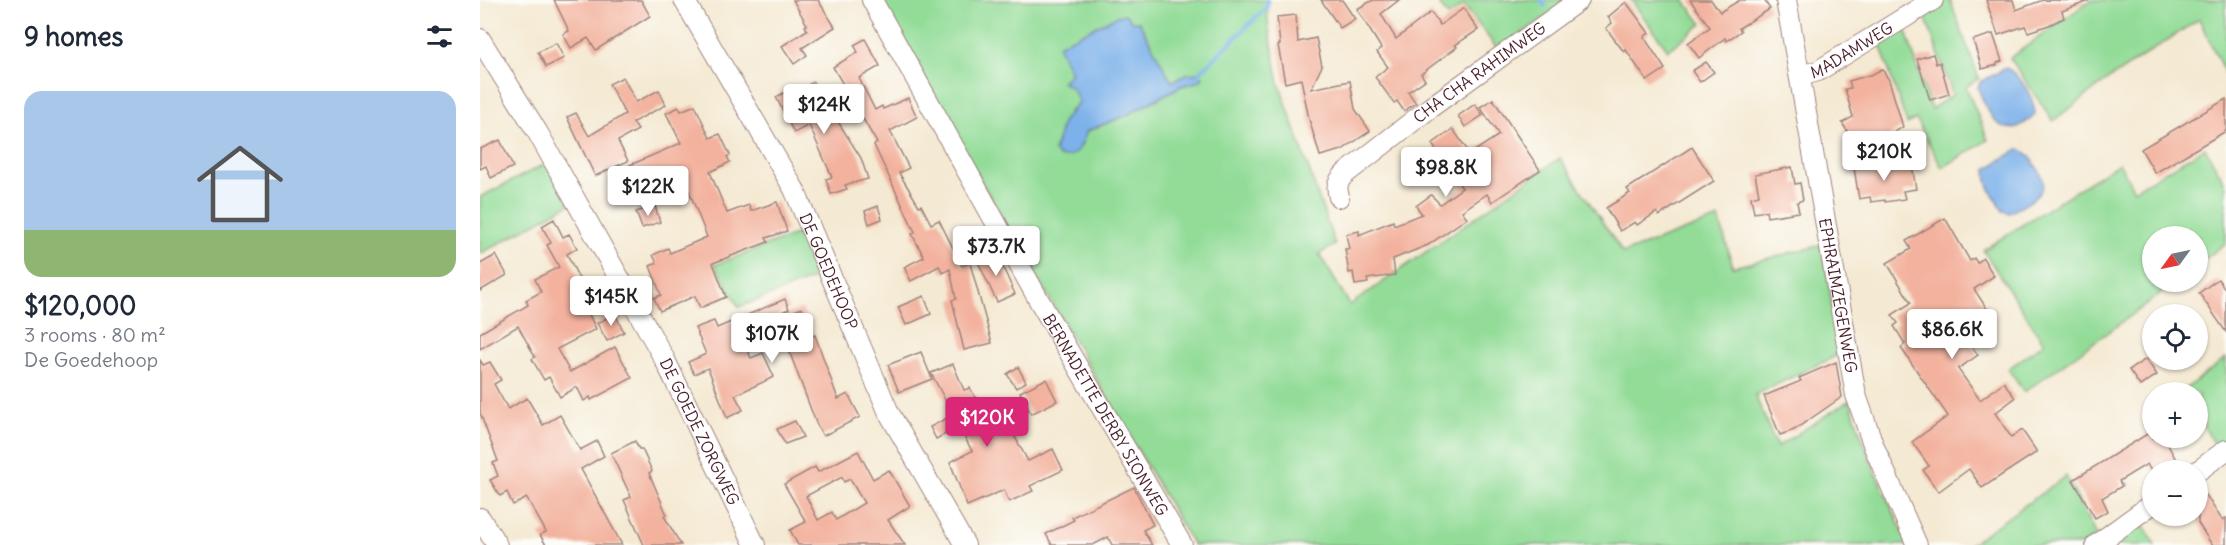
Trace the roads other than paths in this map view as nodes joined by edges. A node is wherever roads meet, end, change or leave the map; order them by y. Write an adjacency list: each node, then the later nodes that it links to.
1 (684, 0): 15 (street, DE GOEDEHOOP)
2 (872, 0): 16 (street, BERNADETTE DERBY SIONWEG)
3 (1786, 0): 7 (street, EPHRAIMZEGENWEG)
4 (1933, 0): 7 (street, MADAMWEG)
5 (1576, 1): 8 (street, CHA CHA RAHIMWEG)
6 (480, 39): 14 (street, DE GOEDE ZORGWEG)
7 (1800, 76): 17 (street, EPHRAIMZEGENWEG)
8 (1339, 197)
9 (2226, 450): 10 (street)
10 (2208, 464)
11 (2142, 511): 18 (street)
12 (480, 518): 13 (street)
13 (498, 545)
14 (755, 545)
15 (965, 545)
16 (1182, 545)
17 (1917, 545)
18 (2096, 545)

